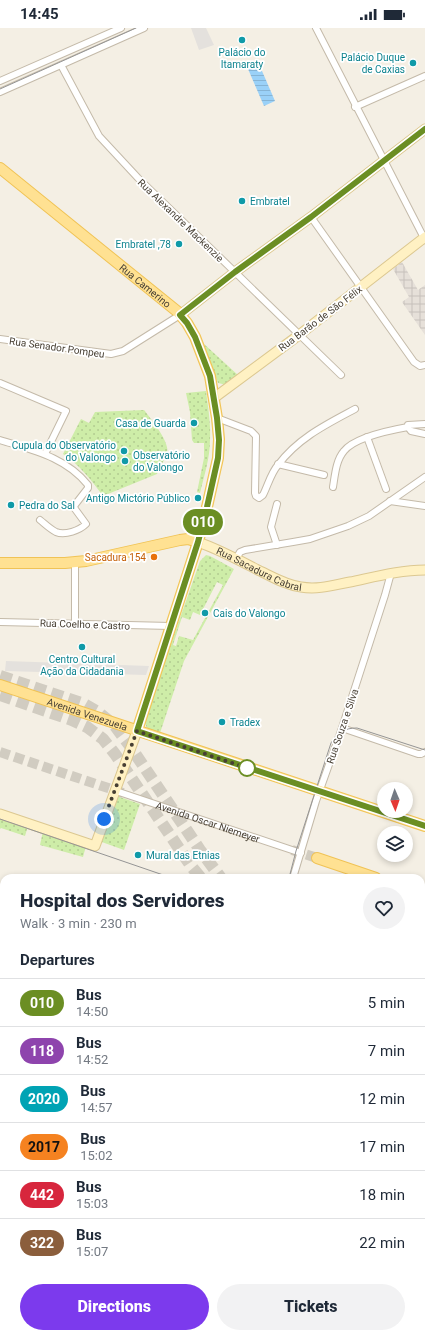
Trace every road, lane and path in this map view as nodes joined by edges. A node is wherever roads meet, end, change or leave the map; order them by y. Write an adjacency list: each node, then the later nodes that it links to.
1 (121, 28): 6 (street)
2 (144, 28): 4 (street)
3 (316, 28): 8 (street)
4 (61, 65): 7 (street); 14 (street, Rua Alexandre Mackenzie)
5 (425, 76): 8 (street)
6 (0, 81)
7 (0, 92)
8 (356, 107): 10 (street)
9 (425, 129): 10 (street, Rua Senador Pompeu)
10 (383, 161): 12 (street, Rua Senador Pompeu); 13 (street)
11 (0, 168): 16 (main road, Rua Camerino)
12 (311, 217): 14 (street, Rua Senador Pompeu); 15 (street)
13 (425, 239): 15 (street, Rua Barão de São Félix)
14 (235, 272): 16 (street, Rua Senador Pompeu); 17 (street, Rua Alexandre Mackenzie)
15 (361, 287): 17 (street, Rua Barão de São Félix); 19 (street)
16 (180, 315): 18 (street, Rua Senador Pompeu); 22 (main road, Rua Camerino)
17 (299, 335): 20 (street, Rua Alexandre Mackenzie); 22 (street, Rua Barão de São Félix)
18 (0, 339)
19 (425, 365)
20 (341, 375)
21 (0, 383): 30 (street)
22 (214, 398): 24 (main road, Rua Camerino)
23 (355, 409): 31 (street)
24 (217, 418): 31 (street); 40 (main road, Rua Camerino)
25 (425, 424): 26 (street)
26 (408, 427): 27 (street); 28 (street)
27 (425, 434)
28 (367, 437): 34 (street); 35 (street)
29 (0, 440): 30 (street)
30 (45, 454): 39 (street)
31 (278, 464): 32 (street)
32 (324, 475)
33 (425, 477): 36 (street)
34 (333, 487)
35 (386, 490)
36 (390, 501): 38 (street); 41 (street)
37 (277, 504): 41 (street)
38 (425, 506)
39 (40, 520)
40 (198, 542): 42 (street, Rua Sacadura Cabral); 43 (main road, Rua Sacadura Cabral); 49 (main road, Rua Camerino)
41 (277, 545): 42 (street)
42 (236, 559): 46 (street, Rua Sacadura Cabral)
43 (75, 562): 44 (main road, Rua Sacadura Cabral); 48 (street)
44 (0, 563)
45 (425, 570): 46 (street, Rua Sacadura Cabral)
46 (391, 573): 51 (street, Rua Souza e Silva)
47 (0, 622): 48 (street, Rua Coelho e Castro)
48 (75, 624): 49 (street, Rua Coelho e Castro)
49 (170, 626): 52 (main road, Rua Camerino)
50 (0, 685): 52 (main road, Avenida Venezuela)
51 (342, 728): 53 (street); 55 (street, Rua Souza e Silva)
52 (137, 731): 54 (street); 55 (main road, Avenida Venezuela)
53 (423, 753)
54 (116, 791): 56 (street); 58 (street, Avenida Oscar Niemeyer)
55 (320, 792): 57 (main road, Avenida Venezuela); 58 (street, Rua Souza e Silva)
56 (0, 814)
57 (425, 826)
58 (301, 853): 60 (street, Rua Souza e Silva)
59 (317, 858): 61 (main road)
60 (294, 874)
61 (364, 874)

